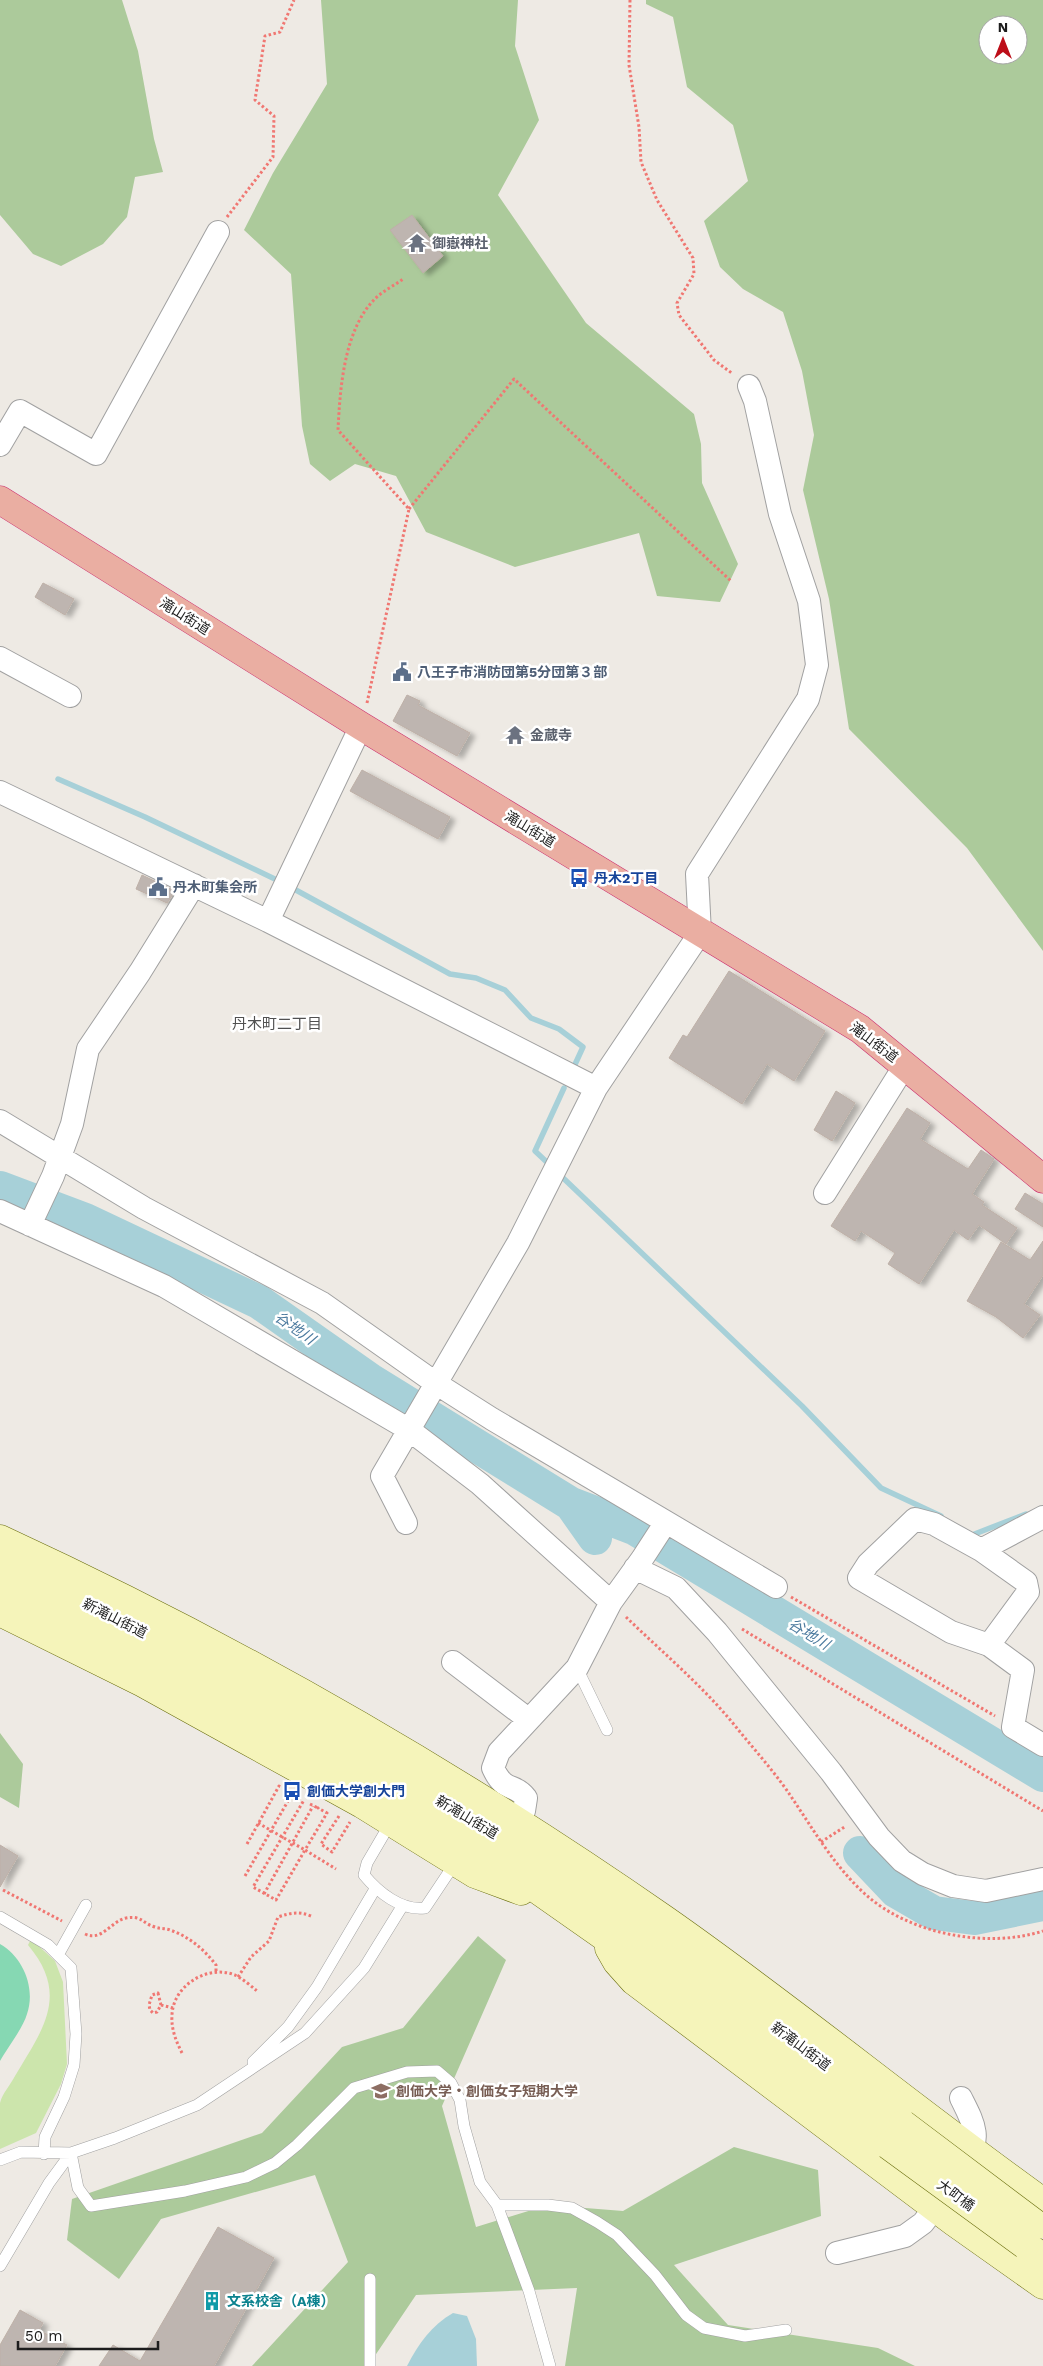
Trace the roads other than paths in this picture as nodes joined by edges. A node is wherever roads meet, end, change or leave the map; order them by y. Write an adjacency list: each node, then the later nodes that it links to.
1 (218, 232): 3 (street)
2 (749, 386): 11 (street)
3 (0, 445)
4 (0, 500): 7 (highway, 滝山街道)
5 (0, 658): 6 (street)
6 (70, 696)
7 (361, 726): 10 (street); 11 (highway, 滝山街道)
8 (0, 792): 9 (street)
9 (194, 885): 10 (street); 15 (street)
10 (268, 921): 13 (street)
11 (700, 933): 12 (highway, 滝山街道); 13 (street)
12 (904, 1065): 16 (highway, 滝山街道); 17 (street)
13 (596, 1088): 20 (street)
14 (0, 1121): 15 (street)
15 (56, 1167): 19 (street); 20 (street)
16 (1043, 1180)
17 (825, 1193)
18 (0, 1212): 19 (street)
19 (33, 1219): 21 (street)
20 (434, 1388): 21 (street); 24 (street)
21 (410, 1427): 23 (street); 31 (street)
22 (1043, 1518): 26 (street)
23 (406, 1523)
24 (664, 1524): 28 (street); 29 (street)
25 (0, 1539): 39 (main road)
26 (981, 1550): 33 (street); 33 (street)
27 (0, 1562): 52 (main road, 新滝山街道)
28 (638, 1563): 31 (street); 42 (street)
29 (776, 1587)
30 (0, 1588): 46 (main road, 新滝山街道)
31 (611, 1602): 35 (street)
32 (0, 1612): 40 (main road)
33 (989, 1646): 38 (street)
34 (453, 1662): 36 (street)
35 (576, 1668): 36 (street); 37 (lane)
36 (528, 1719): 39 (street)
37 (607, 1730)
38 (1043, 1745)
39 (515, 1821): 53 (main road)
40 (391, 1822): 41 (main road); 43 (lane)
41 (456, 1862): 45 (lane); 46 (main road)
42 (1043, 1880)
43 (376, 1889): 45 (lane); 50 (lane)
44 (86, 1905): 49 (lane)
45 (403, 1905): 50 (lane)
46 (557, 1905): 48 (main road, 新滝山街道)
47 (0, 1917): 49 (lane)
48 (600, 1932): 52 (main road, 新滝山街道); 58 (main road)
49 (58, 1955): 55 (lane)
50 (232, 2083): 54 (lane)
51 (961, 2098): 53 (street)
52 (896, 2134): 59 (main road, 大町橋, bridge)
53 (973, 2152): 58 (street); 59 (main road)
54 (70, 2153): 55 (lane); 57 (lane); 60 (lane)
55 (44, 2154): 56 (lane)
56 (0, 2160)
57 (497, 2205): 66 (lane); 68 (lane)
58 (935, 2207): 61 (main road); 62 (street)
59 (1037, 2219): 61 (street)
60 (5, 2245): 63 (lane)
61 (990, 2249): 65 (main road)
62 (837, 2253)
63 (0, 2266)
64 (370, 2278): 67 (lane)
65 (1043, 2285)
66 (786, 2330)
67 (370, 2366)
68 (550, 2366)

